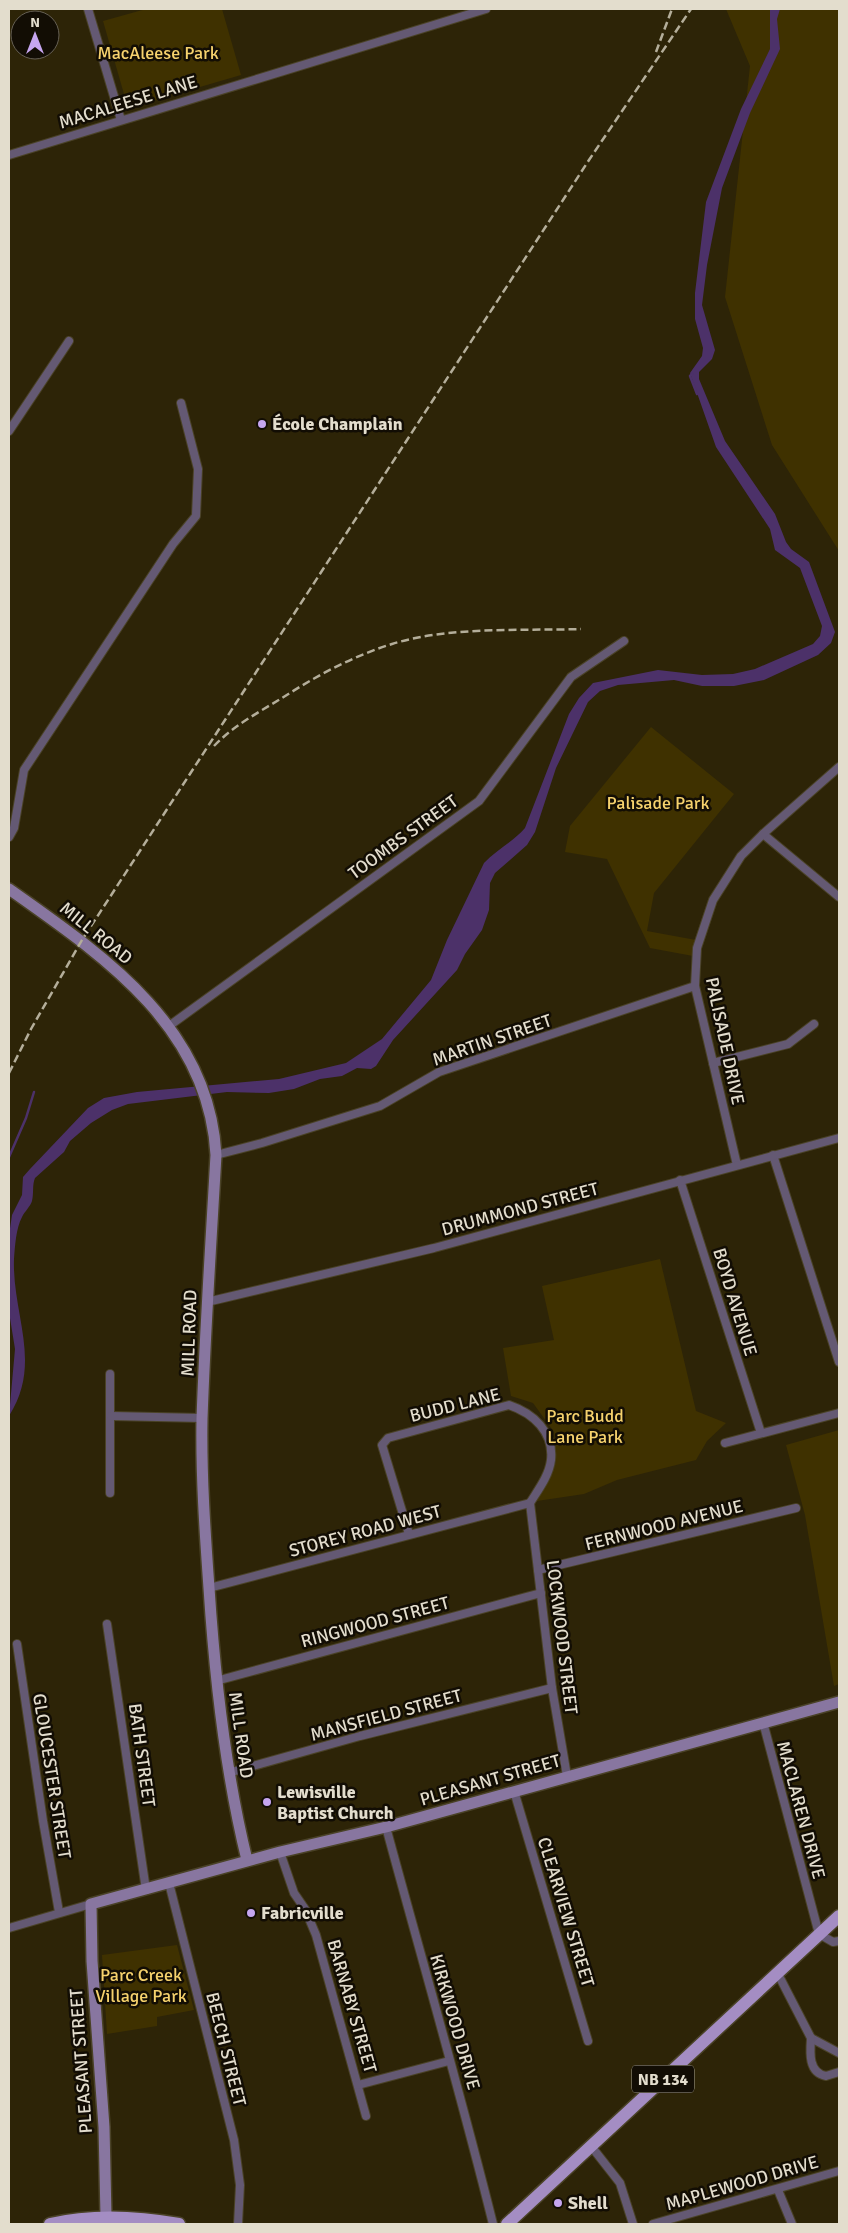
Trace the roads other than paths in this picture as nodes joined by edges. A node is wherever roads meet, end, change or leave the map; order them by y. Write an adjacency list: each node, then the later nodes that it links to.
1 (88, 9): 3 (street)
2 (486, 9): 3 (street, MACALEESE LANE)
3 (122, 120): 4 (street, MACALEESE LANE)
4 (9, 155)
5 (69, 341): 7 (street)
6 (181, 403): 11 (street)
7 (9, 431)
8 (624, 641): 16 (street, TOOMBS STREET)
9 (839, 767): 10 (street, PALISADE DRIVE)
10 (763, 834): 13 (street); 14 (street, PALISADE DRIVE)
11 (9, 837)
12 (9, 889): 16 (street, MILL ROAD)
13 (839, 897)
14 (695, 986): 17 (street, PALISADE DRIVE); 19 (street, MARTIN STREET)
15 (814, 1024): 17 (street)
16 (169, 1026): 19 (street, MILL ROAD)
17 (713, 1063): 21 (street, PALISADE DRIVE)
18 (839, 1138): 20 (street, DRUMMOND STREET)
19 (216, 1155): 23 (street, MILL ROAD)
20 (773, 1155): 21 (street, DRUMMOND STREET); 24 (street)
21 (737, 1165): 22 (street, DRUMMOND STREET)
22 (680, 1180): 23 (street, DRUMMOND STREET); 29 (street, BOYD AVENUE)
23 (207, 1302): 28 (street, MILL ROAD)
24 (839, 1362)
25 (110, 1374): 27 (street)
26 (839, 1413): 29 (street)
27 (111, 1416): 28 (street); 31 (street)
28 (202, 1418): 36 (street, MILL ROAD)
29 (761, 1433): 30 (street)
30 (725, 1443)
31 (110, 1493)
32 (530, 1502): 34 (street, STOREY ROAD WEST); 34 (street, BUDD LANE); 35 (street, LOCKWOOD STREET)
33 (796, 1508): 35 (street, FERNWOOD AVENUE)
34 (409, 1534): 36 (street, STOREY ROAD WEST)
35 (538, 1570): 37 (street, LOCKWOOD STREET)
36 (208, 1588): 40 (street, MILL ROAD)
37 (541, 1593): 40 (street, RINGWOOD STREET); 41 (street, LOCKWOOD STREET)
38 (107, 1624): 51 (street, BATH STREET)
39 (17, 1644): 53 (street, GLOUCESTER STREET)
40 (216, 1681): 44 (street, MILL ROAD)
41 (552, 1688): 44 (street, MANSFIELD STREET); 45 (street, LOCKWOOD STREET)
42 (839, 1702): 43 (street, PLEASANT STREET)
43 (763, 1722): 45 (street, PLEASANT STREET); 56 (street, MACLAREN DRIVE)
44 (228, 1774): 49 (street, MILL ROAD)
45 (567, 1776): 46 (street, PLEASANT STREET)
46 (514, 1791): 47 (street, PLEASANT STREET); 60 (street, CLEARVIEW STREET)
47 (386, 1827): 48 (street, PLEASANT STREET); 62 (street, KIRKWOOD DRIVE)
48 (280, 1852): 49 (street, PLEASANT STREET); 64 (street, BARNABY STREET)
49 (247, 1860): 50 (street, PLEASANT STREET)
50 (169, 1883): 51 (street, PLEASANT STREET); 72 (street, BEECH STREET)
51 (146, 1890): 52 (street, PLEASANT STREET)
52 (91, 1904): 53 (street, PLEASANT STREET); 69 (street, PLEASANT STREET)
53 (59, 1912): 55 (street, PLEASANT STREET)
54 (839, 1916): 56 (main road, NB 134)
55 (9, 1928)
56 (819, 1934): 57 (street); 58 (main road, NB 134)
57 (839, 1941)
58 (778, 1974): 59 (street); 66 (main road, NB 134)
59 (812, 2038): 61 (street); 63 (street)
60 (588, 2041)
61 (839, 2053)
62 (449, 2061): 64 (street); 73 (street, KIRKWOOD DRIVE)
63 (839, 2072)
64 (358, 2085): 65 (street, BARNABY STREET)
65 (366, 2116)
66 (591, 2146): 74 (main road, NB 134); 75 (street)
67 (839, 2171): 68 (street, MAPLEWOOD DRIVE)
68 (778, 2190): 76 (street, MAPLEWOOD DRIVE); 77 (street)
69 (106, 2216): 70 (main road); 71 (main road)
70 (50, 2224)
71 (179, 2224)
72 (238, 2224)
73 (493, 2224)
74 (507, 2224)
75 (633, 2224)
76 (653, 2224)
77 (792, 2224)

